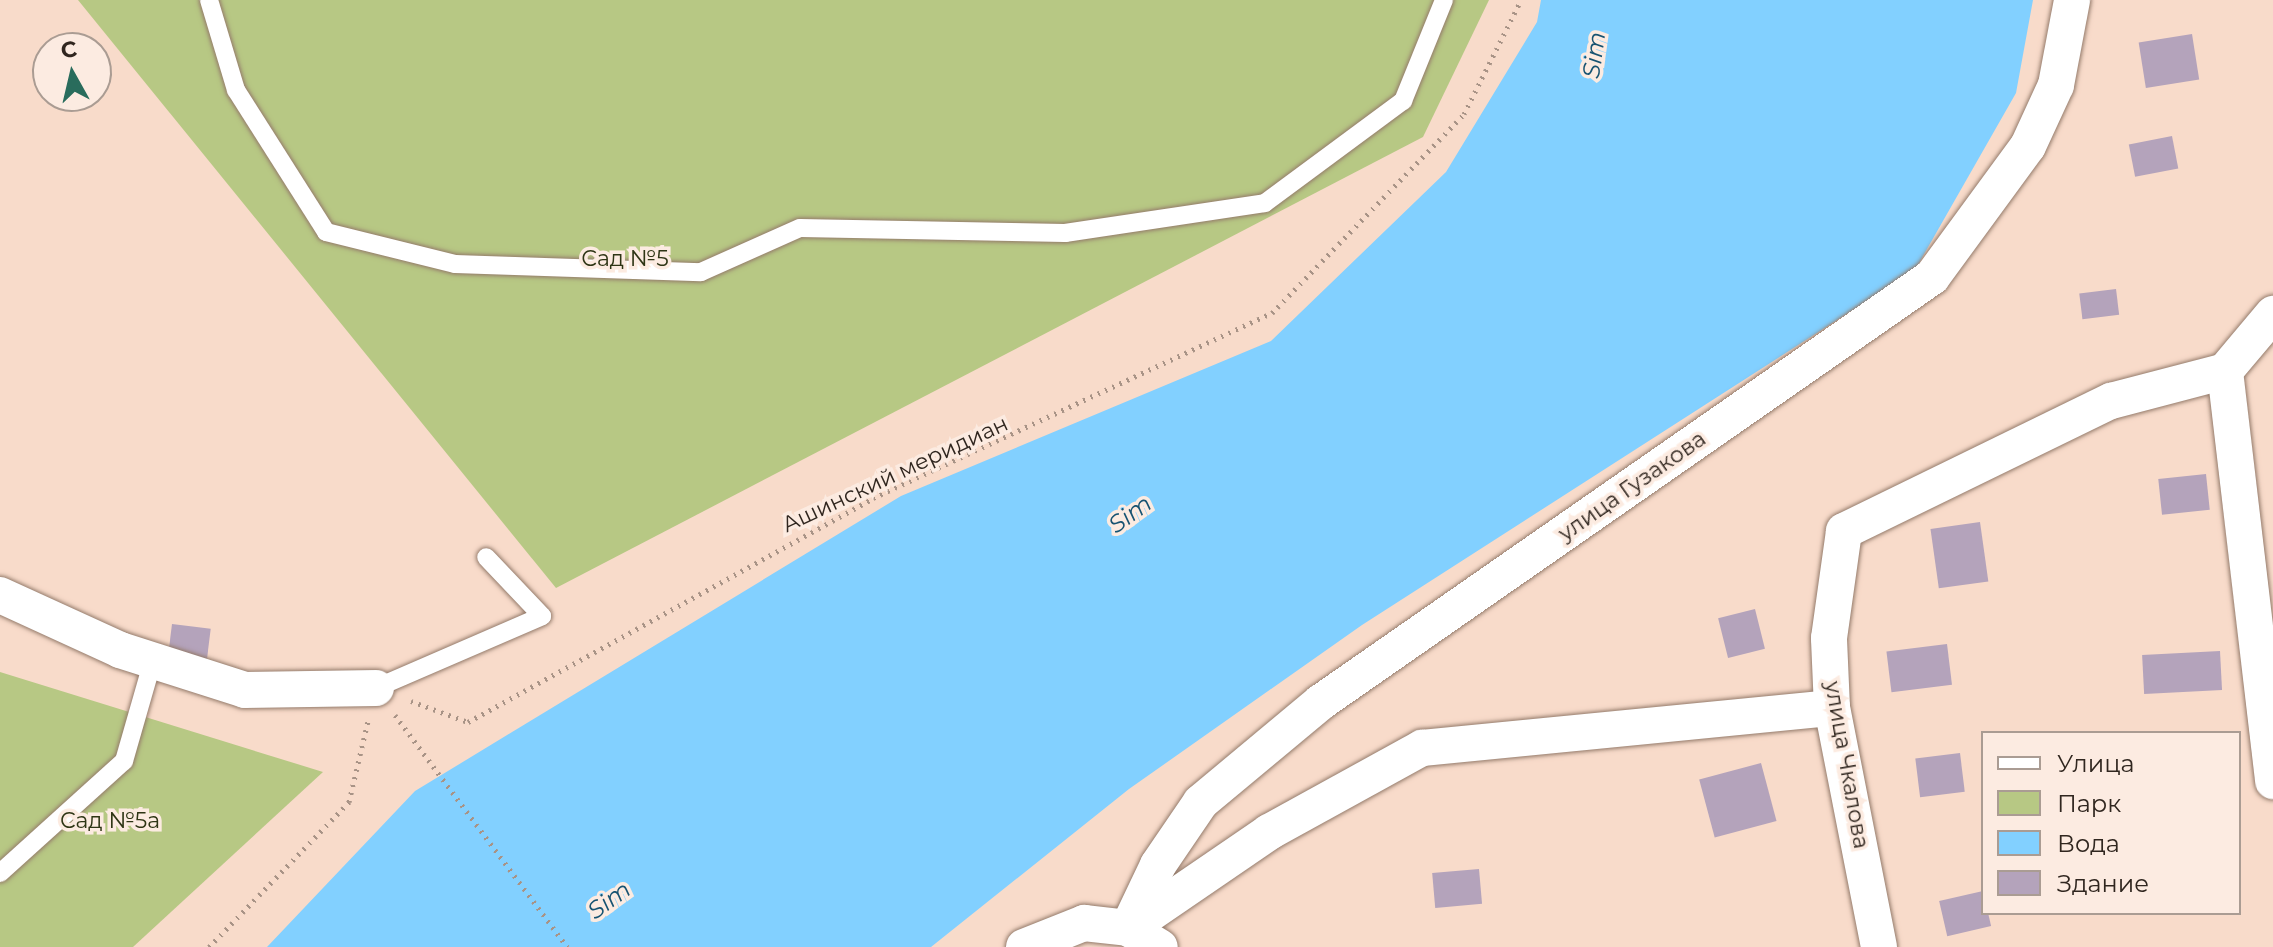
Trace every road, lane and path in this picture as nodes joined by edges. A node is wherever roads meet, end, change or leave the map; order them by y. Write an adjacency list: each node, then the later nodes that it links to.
1 (209, 0): 2 (lane)
2 (1444, 0)
3 (1521, 0): 10 (path, Ашинский меридиан)
4 (2072, 0): 15 (street, улица Гузакова)
5 (2273, 314): 6 (street)
6 (2225, 371): 11 (street, улица Чкалова); 13 (street)
7 (486, 557): 10 (lane)
8 (0, 595): 9 (street)
9 (153, 660): 10 (street); 14 (lane)
10 (376, 688): 16 (path)
11 (1832, 708): 15 (street); 20 (street, улица Чкалова)
12 (411, 739): 17 (path)
13 (2273, 781)
14 (0, 873)
15 (1128, 928): 18 (street); 19 (street)
16 (209, 947)
17 (567, 947)
18 (1024, 947)
19 (1160, 947)
20 (1879, 947)

